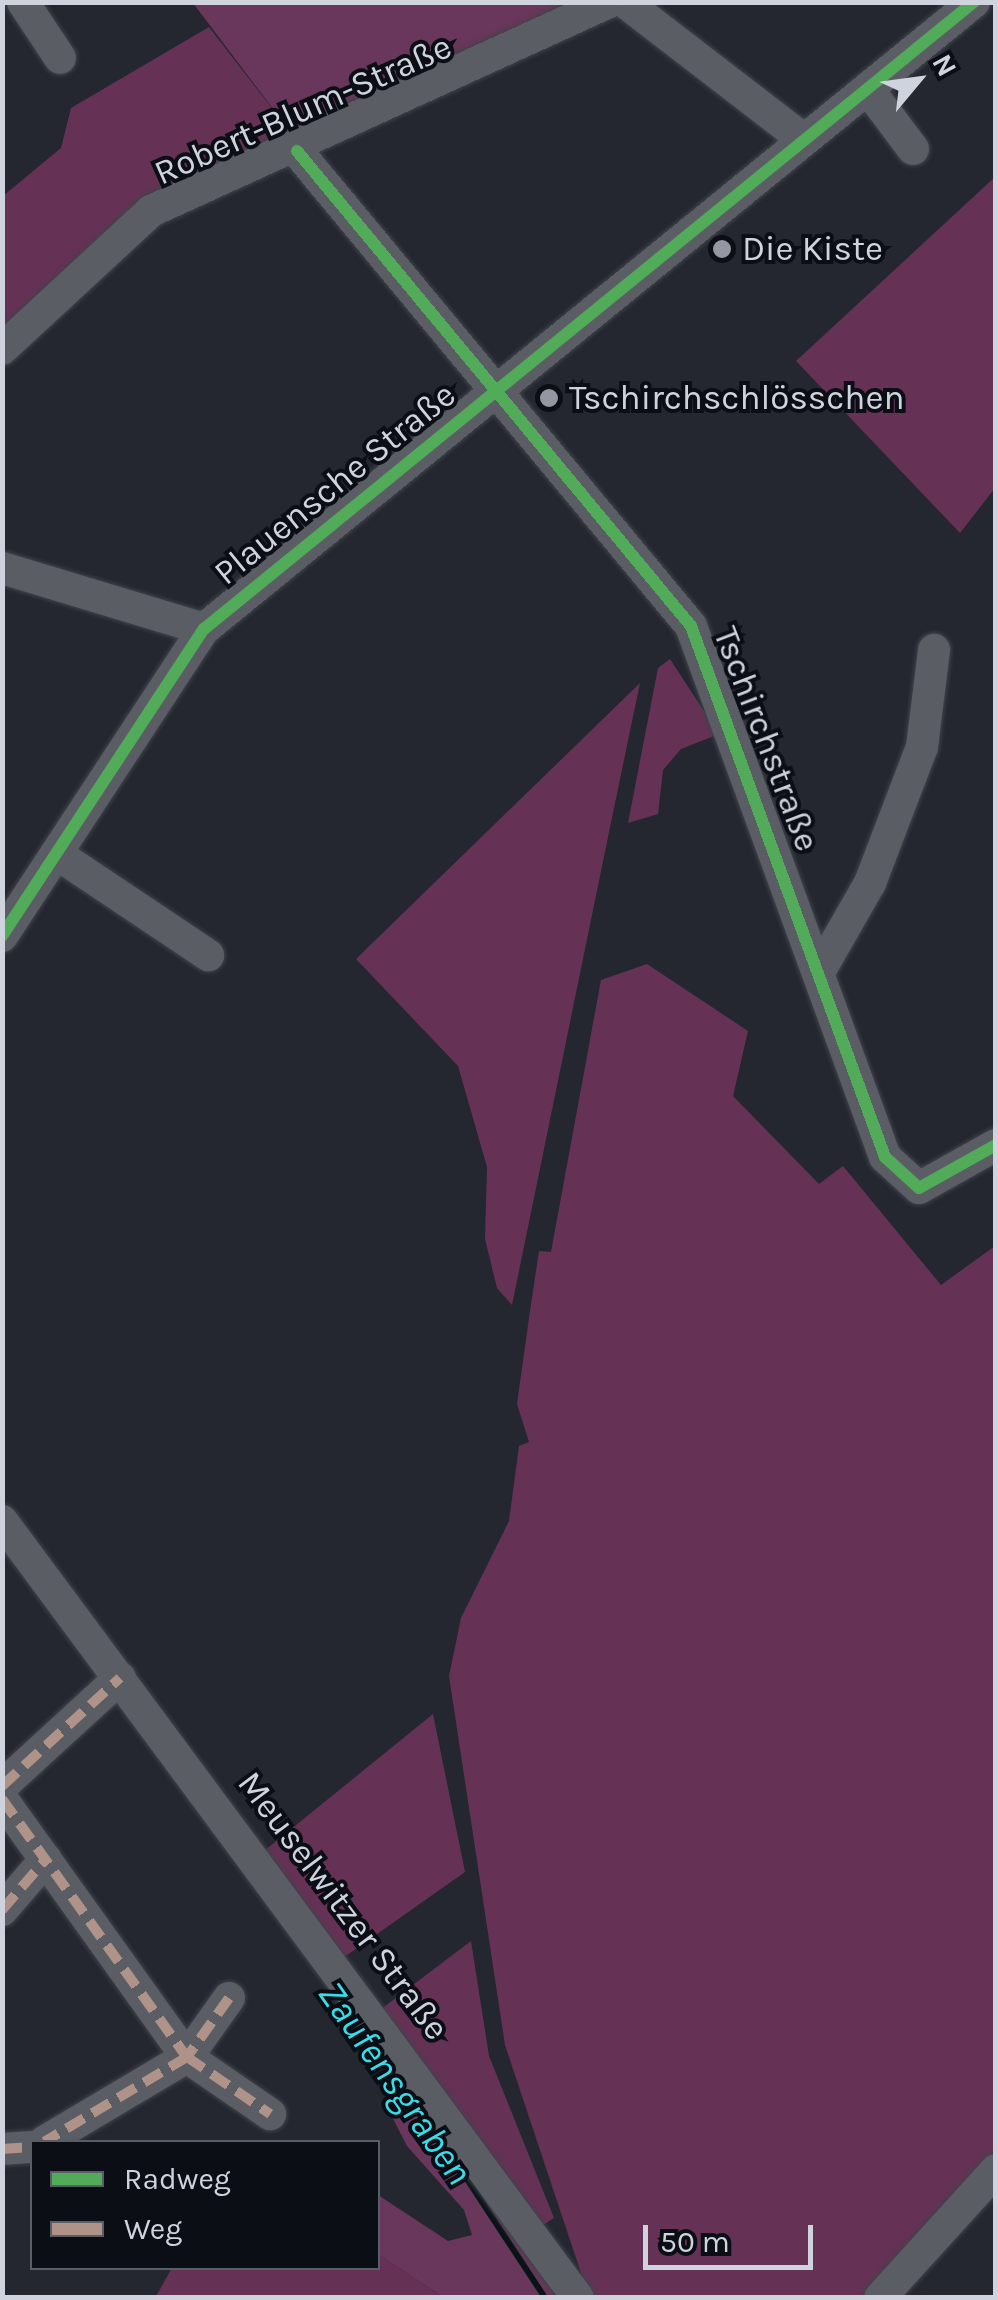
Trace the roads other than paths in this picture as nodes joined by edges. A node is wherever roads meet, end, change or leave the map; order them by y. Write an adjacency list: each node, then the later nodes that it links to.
1 (23, 2): 5 (street)
2 (609, 2): 9 (street, Robert-Blum-Straße)
3 (626, 2): 7 (street)
4 (974, 2): 6 (street, Plauensche Straße)
5 (60, 58)
6 (868, 89): 7 (street, Plauensche Straße); 8 (street)
7 (804, 139): 11 (street, Plauensche Straße)
8 (913, 149)
9 (297, 151): 10 (street, Robert-Blum-Straße); 11 (street, Tschirchstraße)
10 (2, 350)
11 (496, 391): 13 (street, Plauensche Straße); 18 (street, Tschirchstraße)
12 (2, 568): 13 (street)
13 (204, 630): 15 (street, Plauensche Straße)
14 (934, 650): 18 (street)
15 (58, 854): 16 (street, Plauensche Straße); 17 (street)
16 (2, 936)
17 (208, 955)
18 (819, 972): 19 (street, Tschirchstraße)
19 (996, 1146)
20 (2, 1521): 21 (street, Meuselwitzer Straße)
21 (120, 1678): 22 (street); 33 (street, Meuselwitzer Straße)
22 (2, 1786)
23 (2, 1798): 24 (street)
24 (46, 1860): 25 (street); 27 (street)
25 (2, 1910)
26 (229, 1998): 27 (street)
27 (187, 2057): 28 (street); 29 (street)
28 (270, 2114)
29 (47, 2140)
30 (30, 2147): 31 (street)
31 (2, 2149)
32 (996, 2170): 34 (street)
33 (578, 2298)
34 (880, 2298)

